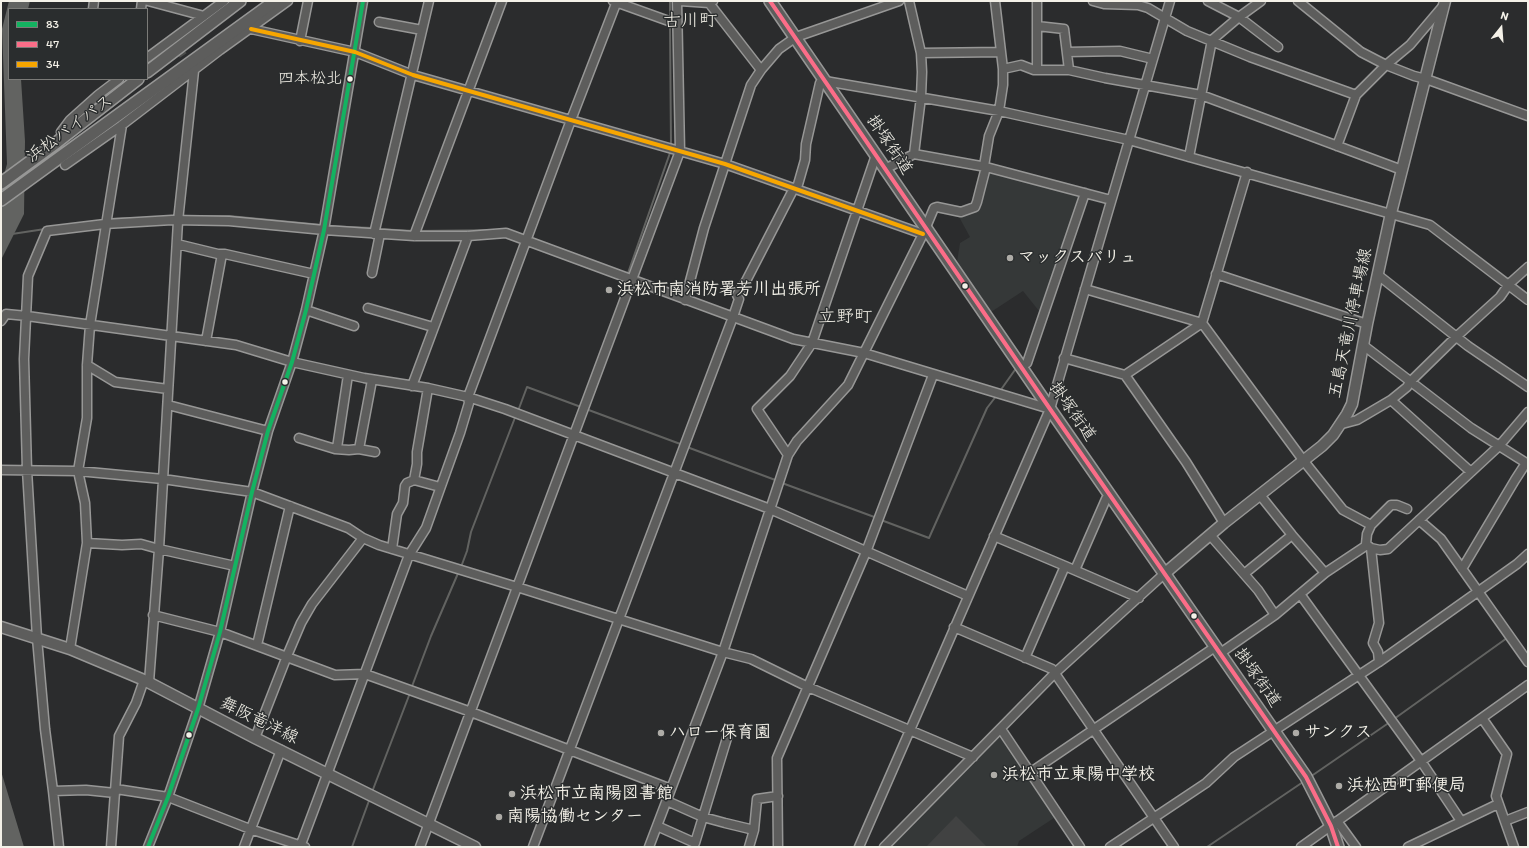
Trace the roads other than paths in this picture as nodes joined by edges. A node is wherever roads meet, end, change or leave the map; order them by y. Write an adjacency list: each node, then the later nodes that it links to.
1 (148, 1): 27 (street)
2 (213, 1): 26 (street)
3 (224, 1): 26 (street)
4 (240, 1): 50 (highway)
5 (275, 1): 82 (highway, 浜松バイパス)
6 (288, 1): 33 (street)
7 (308, 1): 37 (street)
8 (363, 1): 39 (street)
9 (429, 1): 34 (street)
10 (502, 1): 58 (street)
11 (677, 1): 31 (street)
12 (680, 1): 24 (street)
13 (770, 1): 35 (highway, 掛塚街道)
14 (899, 1): 35 (street)
15 (909, 1): 42 (street)
16 (995, 1): 40 (street)
17 (1037, 1): 32 (street)
18 (1093, 1): 29 (street)
19 (1170, 1): 29 (street)
20 (1208, 1): 28 (street)
21 (1261, 1): 28 (street)
22 (1298, 1): 45 (street)
23 (616, 2): 31 (street); 64 (street)
24 (711, 2): 47 (street)
25 (1444, 3): 45 (street); 53 (main road, 五島天竜川停車場線)
26 (212, 10): 27 (street)
27 (204, 16): 43 (street)
28 (1239, 17): 36 (street); 38 (street)
29 (1164, 18): 36 (street); 44 (street)
30 (379, 22): 34 (street)
31 (677, 24): 69 (street)
32 (1037, 26): 41 (street); 48 (street)
33 (250, 29): 37 (street); 51 (street)
34 (422, 30): 52 (street)
35 (796, 37): 47 (street); 56 (highway, 掛塚街道)
36 (1212, 40): 59 (street); 60 (street)
37 (300, 41): 39 (street)
38 (1278, 47)
39 (355, 52): 52 (street); 88 (street)
40 (1000, 52): 42 (street); 46 (street)
41 (1067, 52): 44 (street); 49 (street)
42 (921, 53): 61 (street)
43 (148, 57)
44 (1153, 59): 57 (street)
45 (1386, 65): 53 (street); 60 (street)
46 (1003, 69): 48 (street); 62 (street)
47 (761, 70): 73 (street)
48 (1037, 70): 49 (street)
49 (1069, 70): 57 (street)
50 (148, 71)
51 (194, 71): 65 (street); 86 (street)
52 (413, 75): 58 (street); 90 (street)
53 (1426, 79): 63 (street); 77 (main road, 五島天竜川停車場線)
54 (118, 80): 66 (street)
55 (137, 80): 66 (highway, 浜松バイパス)
56 (825, 81): 61 (street); 71 (highway, 掛塚街道); 80 (street)
57 (1145, 86): 59 (street); 67 (street)
58 (468, 90): 64 (street); 91 (street)
59 (1201, 95): 68 (street); 72 (street)
60 (1356, 95): 68 (street)
61 (921, 97): 62 (street); 70 (street)
62 (999, 111): 67 (street); 75 (street)
63 (1528, 116)
64 (571, 120): 69 (street); 93 (street)
65 (122, 125): 74 (street); 87 (street)
66 (59, 137): 79 (highway, 浜松バイパス)
67 (1129, 140): 72 (street); 83 (street)
68 (1337, 146): 77 (street)
69 (680, 151): 73 (street); 101 (street)
70 (914, 154): 75 (street); 76 (street)
71 (876, 155): 76 (highway, 掛塚街道); 84 (street)
72 (1189, 157): 78 (street)
73 (724, 164): 80 (street); 104 (street)
74 (65, 166)
75 (985, 166): 81 (street); 89 (street)
76 (886, 169): 89 (highway, 掛塚街道)
77 (1402, 170): 85 (main road, 五島天竜川停車場線)
78 (1247, 172): 85 (street); 99 (street)
79 (1, 183)
80 (795, 188): 84 (street); 109 (street)
81 (1085, 193): 83 (street); 125 (street)
82 (1, 200)
83 (1111, 200): 103 (street)
84 (857, 210): 89 (street); 119 (street)
85 (1391, 213): 100 (main road, 五島天竜川停車場線); 102 (street)
86 (178, 221): 87 (street); 88 (street); 94 (street)
87 (105, 224): 108 (street); 113 (street)
88 (324, 230): 90 (street); 98 (street)
89 (924, 231): 121 (street); 125 (highway, 掛塚街道)
90 (377, 234): 91 (street); 97 (street)
91 (414, 236): 92 (street)
92 (468, 236): 93 (street); 115 (street)
93 (527, 238): 101 (street); 135 (street)
94 (177, 244): 95 (street); 116 (street)
95 (222, 254): 98 (street); 118 (street)
96 (1528, 266): 102 (street)
97 (372, 273)
98 (314, 274): 107 (street)
99 (1216, 274): 111 (street); 112 (street)
100 (1378, 275): 112 (main road, 五島天竜川停車場線); 117 (street)
101 (632, 280): 104 (street); 142 (street)
102 (1510, 284): 105 (street); 117 (street)
103 (1085, 289): 111 (street); 122 (street)
104 (685, 300): 109 (street)
105 (1528, 300)
106 (368, 308): 115 (street)
107 (306, 310): 114 (street); 123 (street)
108 (27, 316): 110 (street); 113 (street); 152 (street)
109 (733, 317): 119 (street); 154 (street)
110 (1, 321)
111 (1202, 323): 128 (street); 149 (street)
112 (1367, 324): 120 (main road, 五島天竜川停車場線)
113 (90, 325): 116 (street); 124 (street)
114 (354, 326)
115 (433, 327): 131 (street)
116 (172, 336): 118 (street); 134 (street)
117 (1456, 337): 130 (street); 132 (street)
118 (206, 341): 123 (street)
119 (812, 343): 121 (street); 148 (street)
120 (1363, 345): 130 (street); 140 (main road, 五島天竜川停車場線)
121 (864, 353): 127 (street); 148 (street)
122 (1064, 358): 128 (street); 138 (street)
123 (292, 362): 126 (street); 141 (street)
124 (87, 365): 134 (street); 153 (street)
125 (1020, 366): 138 (highway, 掛塚街道)
126 (348, 375): 129 (street); 145 (street)
127 (933, 375): 138 (street); 176 (street)
128 (1125, 375): 166 (street)
129 (372, 380): 131 (street); 146 (street)
130 (1410, 382): 136 (street); 144 (street)
131 (412, 386): 133 (street)
132 (1528, 387)
133 (428, 388): 135 (street); 157 (street)
134 (168, 389): 137 (street)
135 (468, 397): 142 (street); 158 (street)
136 (1391, 400): 140 (street); 155 (street)
137 (168, 405): 141 (street); 156 (street)
138 (1050, 409): 161 (highway, 掛塚街道); 170 (street)
139 (1528, 412): 144 (street)
140 (1342, 424): 149 (main road, 五島天竜川停車場線)
141 (268, 431): 159 (street)
142 (574, 435): 154 (street); 186 (street)
143 (299, 438): 145 (street)
144 (1498, 446): 150 (street); 155 (street)
145 (337, 448): 146 (street)
146 (359, 449): 147 (street)
147 (375, 452)
148 (788, 455): 163 (street)
149 (1303, 460): 160 (main road, 五島天竜川停車場線); 167 (street)
150 (1527, 464): 181 (street)
151 (1, 470): 152 (street)
152 (27, 470): 153 (street); 197 (street)
153 (78, 470): 156 (street); 172 (street)
154 (674, 472): 163 (street); 193 (street)
155 (1471, 472): 165 (street)
156 (163, 479): 159 (street); 174 (street)
157 (414, 480): 158 (street); 175 (street)
158 (440, 487): 178 (street)
159 (252, 492): 162 (street); 179 (street)
160 (1260, 495): 166 (main road, 五島天竜川停車場線); 169 (street)
161 (1110, 496): 182 (street); 184 (highway, 掛塚街道)
162 (290, 506): 171 (street); 198 (street)
163 (770, 509): 176 (street); 201 (street)
164 (1406, 509): 167 (street)
165 (1419, 520): 173 (street); 181 (street)
166 (1224, 523): 168 (main road, 五島天竜川停車場線)
167 (1371, 525): 173 (street)
168 (1210, 535): 184 (main road, 五島天竜川停車場線); 185 (street)
169 (1292, 535): 183 (street); 185 (street)
170 (994, 536): 180 (street); 189 (street)
171 (363, 538): 175 (street); 202 (street)
172 (87, 543): 174 (street); 199 (street)
173 (1369, 547): 183 (street); 205 (street)
174 (159, 549): 179 (street); 191 (street)
175 (392, 549): 178 (street)
176 (866, 552): 189 (street); 211 (street)
177 (1528, 554): 187 (street)
178 (409, 555): 186 (street); 207 (street)
179 (235, 566): 196 (street)
180 (1065, 566): 182 (street); 204 (street)
181 (1462, 569): 187 (street)
182 (1075, 570): 190 (street)
183 (1326, 573): 188 (street)
184 (1164, 574): 190 (street); 200 (highway, 掛塚街道)
185 (1244, 574): 192 (street)
186 (517, 587): 193 (street); 213 (street)
187 (1478, 592): 203 (street); 205 (street)
188 (1300, 594): 192 (street); 208 (street)
189 (968, 596): 195 (street)
190 (1139, 598): 206 (street)
191 (153, 615): 196 (street); 209 (street)
192 (1275, 615): 200 (street)
193 (619, 620): 201 (street); 222 (street)
194 (1, 627): 197 (main road, 舞阪竜洋線)
195 (954, 627): 204 (street); 216 (street)
196 (220, 632): 198 (street); 212 (street)
197 (37, 638): 199 (main road, 舞阪竜洋線); 228 (street)
198 (257, 645): 202 (street)
199 (70, 649): 209 (main road, 舞阪竜洋線)
200 (1217, 651): 217 (street); 218 (highway, 掛塚街道)
201 (723, 652): 211 (street); 227 (street)
202 (286, 656): 207 (street); 219 (street)
203 (1526, 656)
204 (1025, 658): 206 (street)
205 (1379, 662): 208 (street)
206 (1055, 672): 215 (street); 217 (street)
207 (365, 674): 213 (street); 226 (street)
208 (1358, 675): 218 (street); 224 (street)
209 (146, 681): 212 (main road, 舞阪竜洋線); 229 (street)
210 (1528, 685): 214 (street)
211 (808, 687): 216 (street); 230 (street)
212 (198, 709): 219 (main road, 舞阪竜洋線); 231 (street)
213 (471, 712): 222 (street); 240 (street)
214 (1482, 718): 224 (street); 233 (street)
215 (1001, 728): 223 (street); 225 (street)
216 (910, 730): 223 (street); 257 (street)
217 (1094, 730): 225 (street); 236 (street)
218 (1273, 730): 236 (street); 239 (highway, 掛塚街道)
219 (256, 738): 221 (main road, 舞阪竜洋線)
220 (727, 738): 235 (street)
221 (282, 750): 226 (main road, 舞阪竜洋線); 242 (street)
222 (570, 751): 227 (street); 252 (street)
223 (973, 757): 258 (street)
224 (1421, 761): 237 (street); 239 (street)
225 (1031, 772): 259 (street)
226 (327, 773): 240 (main road, 舞阪竜洋線); 245 (street)
227 (671, 789): 232 (street)
228 (53, 791): 229 (street); 246 (street)
229 (116, 791): 231 (street); 247 (street)
230 (778, 796): 243 (street); 256 (street)
231 (168, 797): 242 (street); 248 (street)
232 (666, 801): 235 (street); 241 (street)
233 (1498, 804): 237 (street); 238 (street)
234 (1528, 812): 238 (street)
235 (703, 817): 243 (street); 244 (street)
236 (1154, 818): 260 (street); 261 (street)
237 (1461, 821): 265 (street)
238 (1505, 821): 266 (street)
239 (1334, 823): 262 (street); 263 (highway, 掛塚街道); 264 (street)
240 (429, 824): 250 (street); 251 (main road, 舞阪竜洋線)
241 (657, 826): 244 (street); 253 (street)
242 (250, 829): 245 (street); 249 (street)
243 (754, 830): 255 (street)
244 (695, 845): 254 (street)
245 (302, 846)
246 (59, 847)
247 (111, 847)
248 (148, 847)
249 (244, 847)
250 (420, 847)
251 (475, 847)
252 (533, 847)
253 (649, 847)
254 (704, 847)
255 (749, 847)
256 (778, 847)
257 (859, 847)
258 (884, 847)
259 (1080, 847)
260 (1110, 847)
261 (1174, 847)
262 (1301, 847)
263 (1338, 847)
264 (1356, 847)
265 (1408, 847)
266 (1514, 847)

